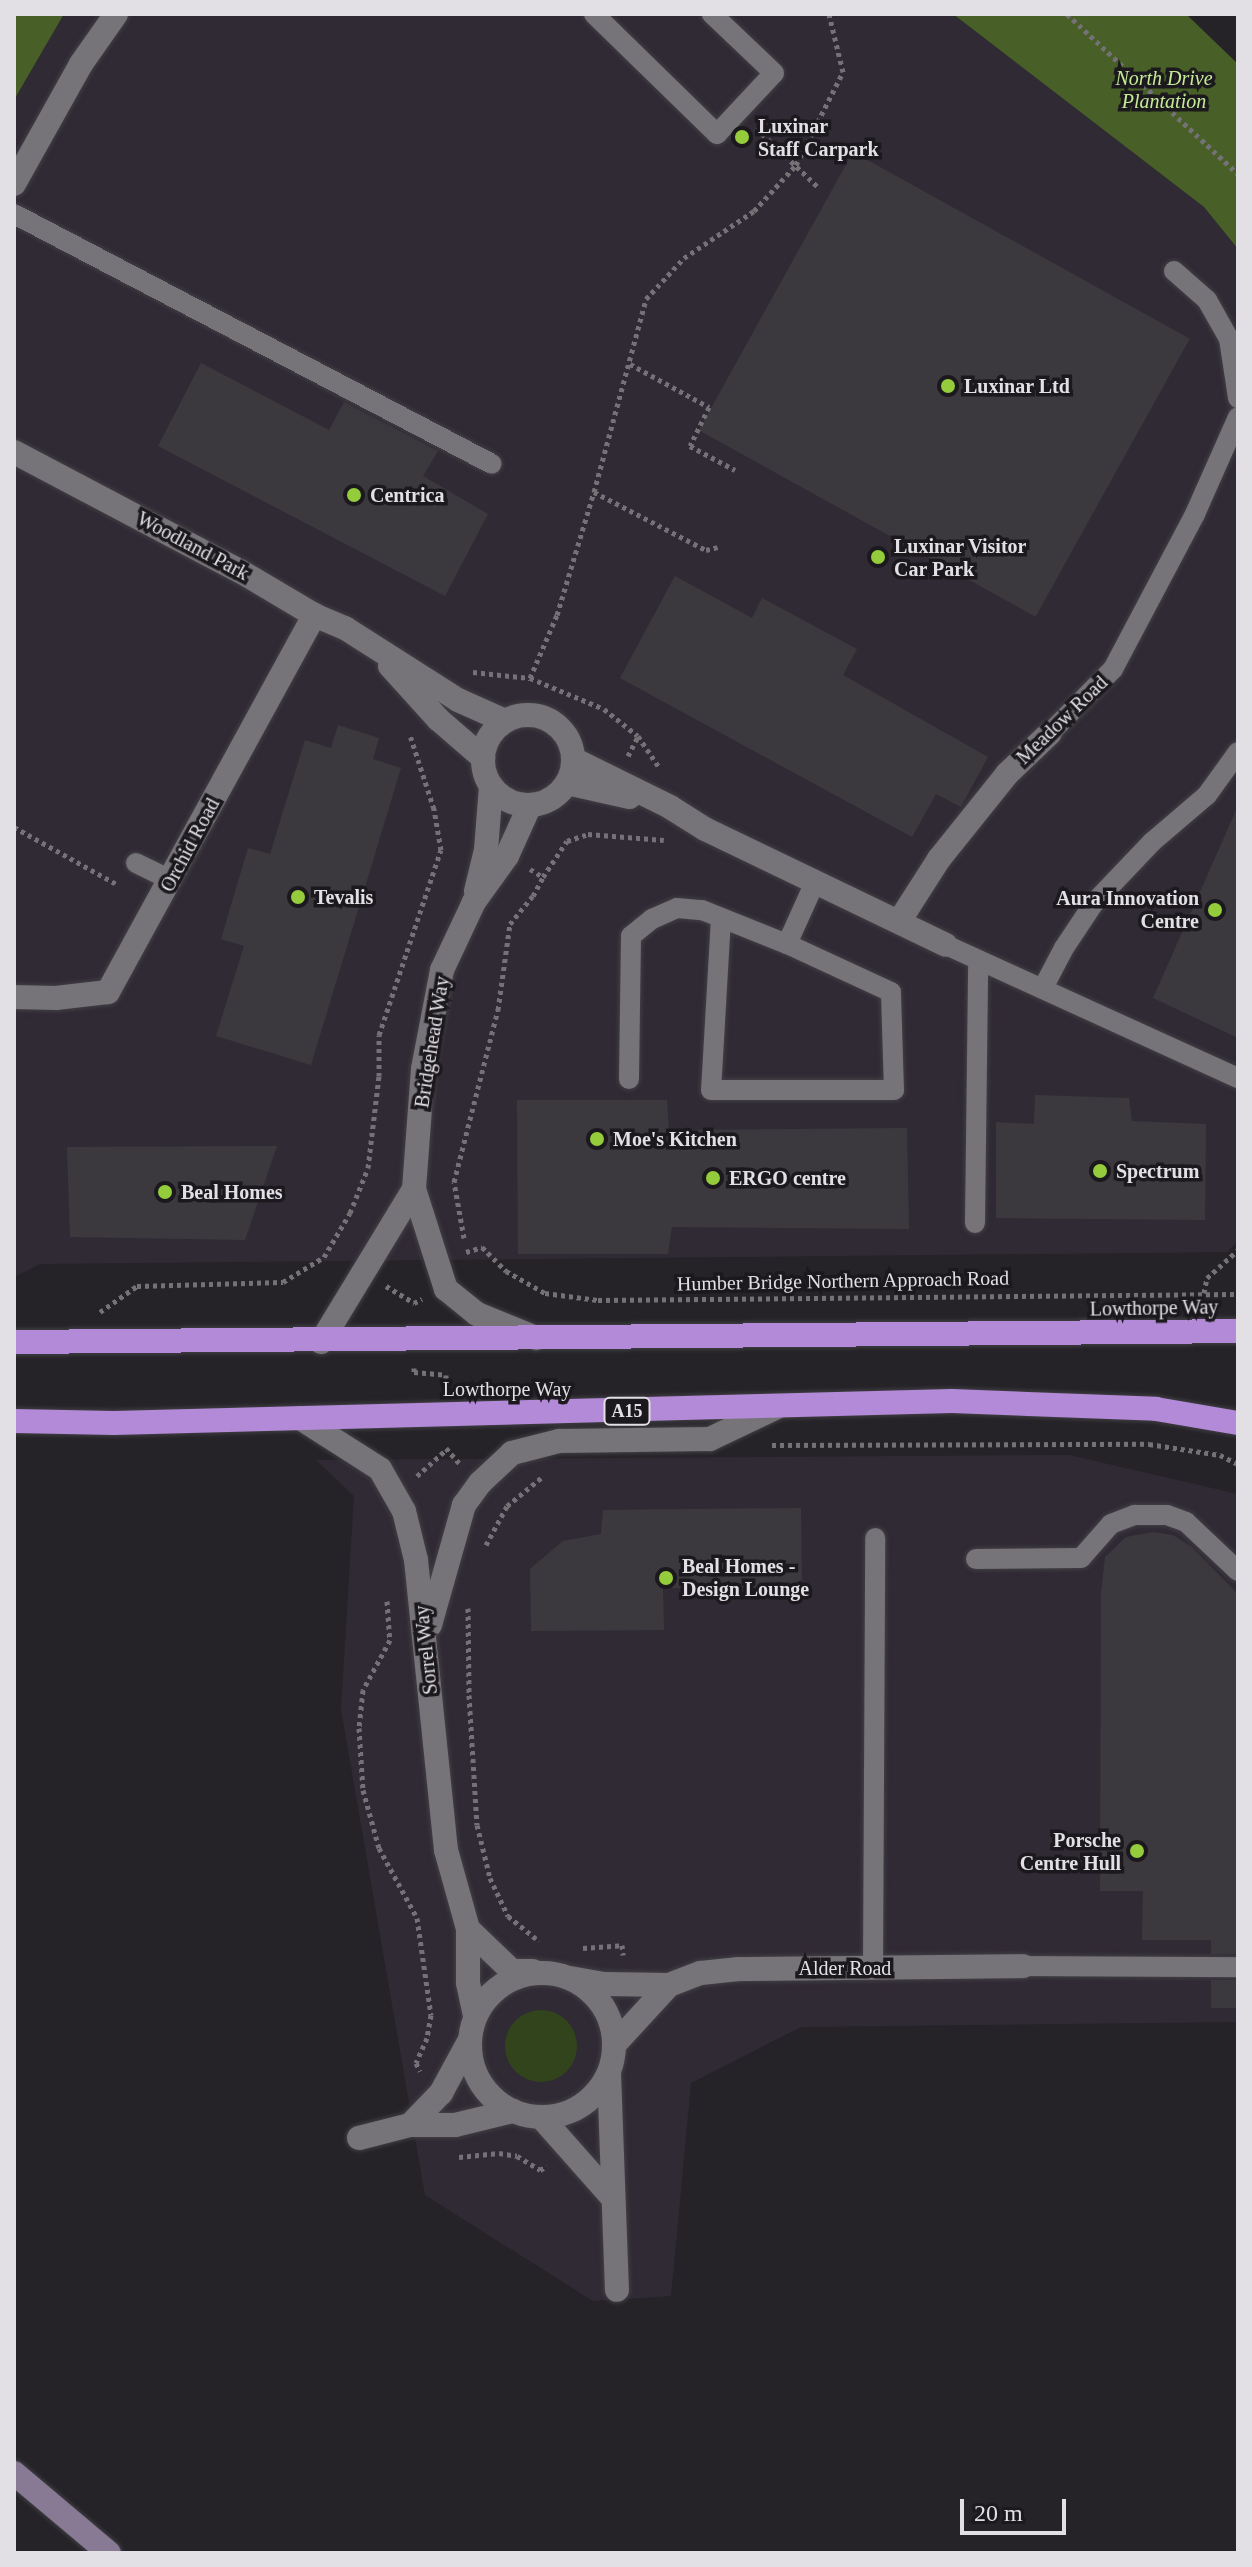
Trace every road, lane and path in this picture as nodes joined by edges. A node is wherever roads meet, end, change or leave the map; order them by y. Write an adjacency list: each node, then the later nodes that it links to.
1 (116, 14): 9 (street)
2 (594, 14): 6 (lane)
3 (712, 14): 6 (lane)
4 (829, 14): 7 (path)
5 (1067, 14): 8 (path)
6 (738, 111): 7 (path)
7 (796, 165): 10 (path); 13 (path)
8 (1238, 174)
9 (14, 184)
10 (818, 187)
11 (14, 214): 17 (lane)
12 (1174, 271): 14 (lane)
13 (630, 364): 18 (path); 19 (path)
14 (1238, 398)
15 (1238, 417): 26 (lane, Meadow Road)
16 (14, 452): 21 (street, Woodland Park)
17 (492, 464)
18 (735, 470)
19 (594, 492): 20 (path); 24 (path)
20 (718, 547)
21 (314, 615): 22 (street, Woodland Park); 39 (street, Orchid Road)
22 (370, 643): 25 (street, Woodland Park); 30 (street, Woodland Park)
23 (472, 672): 24 (path)
24 (530, 678): 27 (path)
25 (505, 721): 30 (street); 31 (street)
26 (1050, 733): 44 (street, Meadow Road)
27 (638, 736)
28 (415, 746): 56 (path)
29 (1238, 752): 48 (lane)
30 (483, 758): 33 (street)
31 (573, 759): 32 (street); 35 (street)
32 (567, 783): 34 (street); 35 (street)
33 (491, 786): 34 (street); 41 (street, Bridgehead Way)
34 (530, 805): 41 (street, Bridgehead Way)
35 (670, 807): 40 (street)
36 (14, 827): 42 (path)
37 (136, 863): 39 (lane)
38 (543, 877): 55 (path)
39 (171, 880): 42 (street, Orchid Road)
40 (815, 882): 44 (street); 45 (lane)
41 (474, 902): 52 (street, Bridgehead Way)
42 (157, 906): 49 (street, Orchid Road)
43 (721, 918): 45 (lane); 45 (lane); 51 (lane)
44 (900, 920): 46 (street)
45 (787, 944)
46 (946, 945): 47 (lane)
47 (978, 962): 48 (lane); 53 (lane)
48 (1043, 988): 50 (lane)
49 (14, 997)
50 (1238, 1078)
51 (629, 1079)
52 (414, 1189): 57 (street, Bridgehead Way); 58 (street, Bridgehead Way)
53 (975, 1223)
54 (1238, 1250): 59 (path)
55 (466, 1252): 58 (path); 59 (path, Humber Bridge Northern Approach Road)
56 (324, 1257): 57 (path); 66 (path)
57 (364, 1272): 61 (path); 67 (street, Bridgehead Way)
58 (446, 1289): 61 (path); 64 (street)
59 (1204, 1293): 60 (path, Humber Bridge Northern Approach Road)
60 (1238, 1294)
61 (414, 1303): 63 (path)
62 (1238, 1331): 64 (highway, Lowthorpe Way)
63 (413, 1338): 64 (highway, Lowthorpe Way); 67 (highway, Lowthorpe Way); 69 (path)
64 (539, 1339)
65 (14, 1342): 66 (highway, Lowthorpe Way)
66 (57, 1342): 67 (highway, Lowthorpe Way)
67 (321, 1342)
68 (775, 1408): 69 (highway, Lowthorpe Way / A15); 72 (highway, Lowthorpe Way / A15); 81 (street, Sorrel Way)
69 (446, 1413): 70 (highway, Lowthorpe Way / A15); 74 (path)
70 (300, 1418): 71 (highway, Lowthorpe Way / A15); 81 (street, Sorrel Way)
71 (14, 1421)
72 (1238, 1423)
73 (762, 1448): 75 (path)
74 (446, 1450)
75 (1238, 1464)
76 (544, 1475): 77 (path)
77 (507, 1506)
78 (875, 1538): 85 (lane)
79 (976, 1559): 80 (lane)
80 (1238, 1571)
81 (426, 1647): 82 (street, Sorrel Way)
82 (468, 1929): 86 (street); 89 (street, Sorrel Way)
83 (1023, 1966): 84 (lane); 85 (street, Alder Road)
84 (1238, 1967)
85 (873, 1968): 88 (street, Alder Road)
86 (542, 1972): 87 (street); 89 (street)
87 (570, 1978): 88 (street); 91 (street)
88 (669, 1985): 91 (street)
89 (475, 2016): 90 (street)
90 (468, 2043): 93 (street); 95 (street)
91 (614, 2045): 92 (street)
92 (609, 2073): 94 (street); 97 (street)
93 (513, 2111): 94 (street); 95 (street)
94 (541, 2117): 97 (street)
95 (410, 2125): 96 (street)
96 (359, 2138)
97 (611, 2196): 98 (street)
98 (617, 2290)
99 (14, 2473): 100 (street)
100 (109, 2553)

